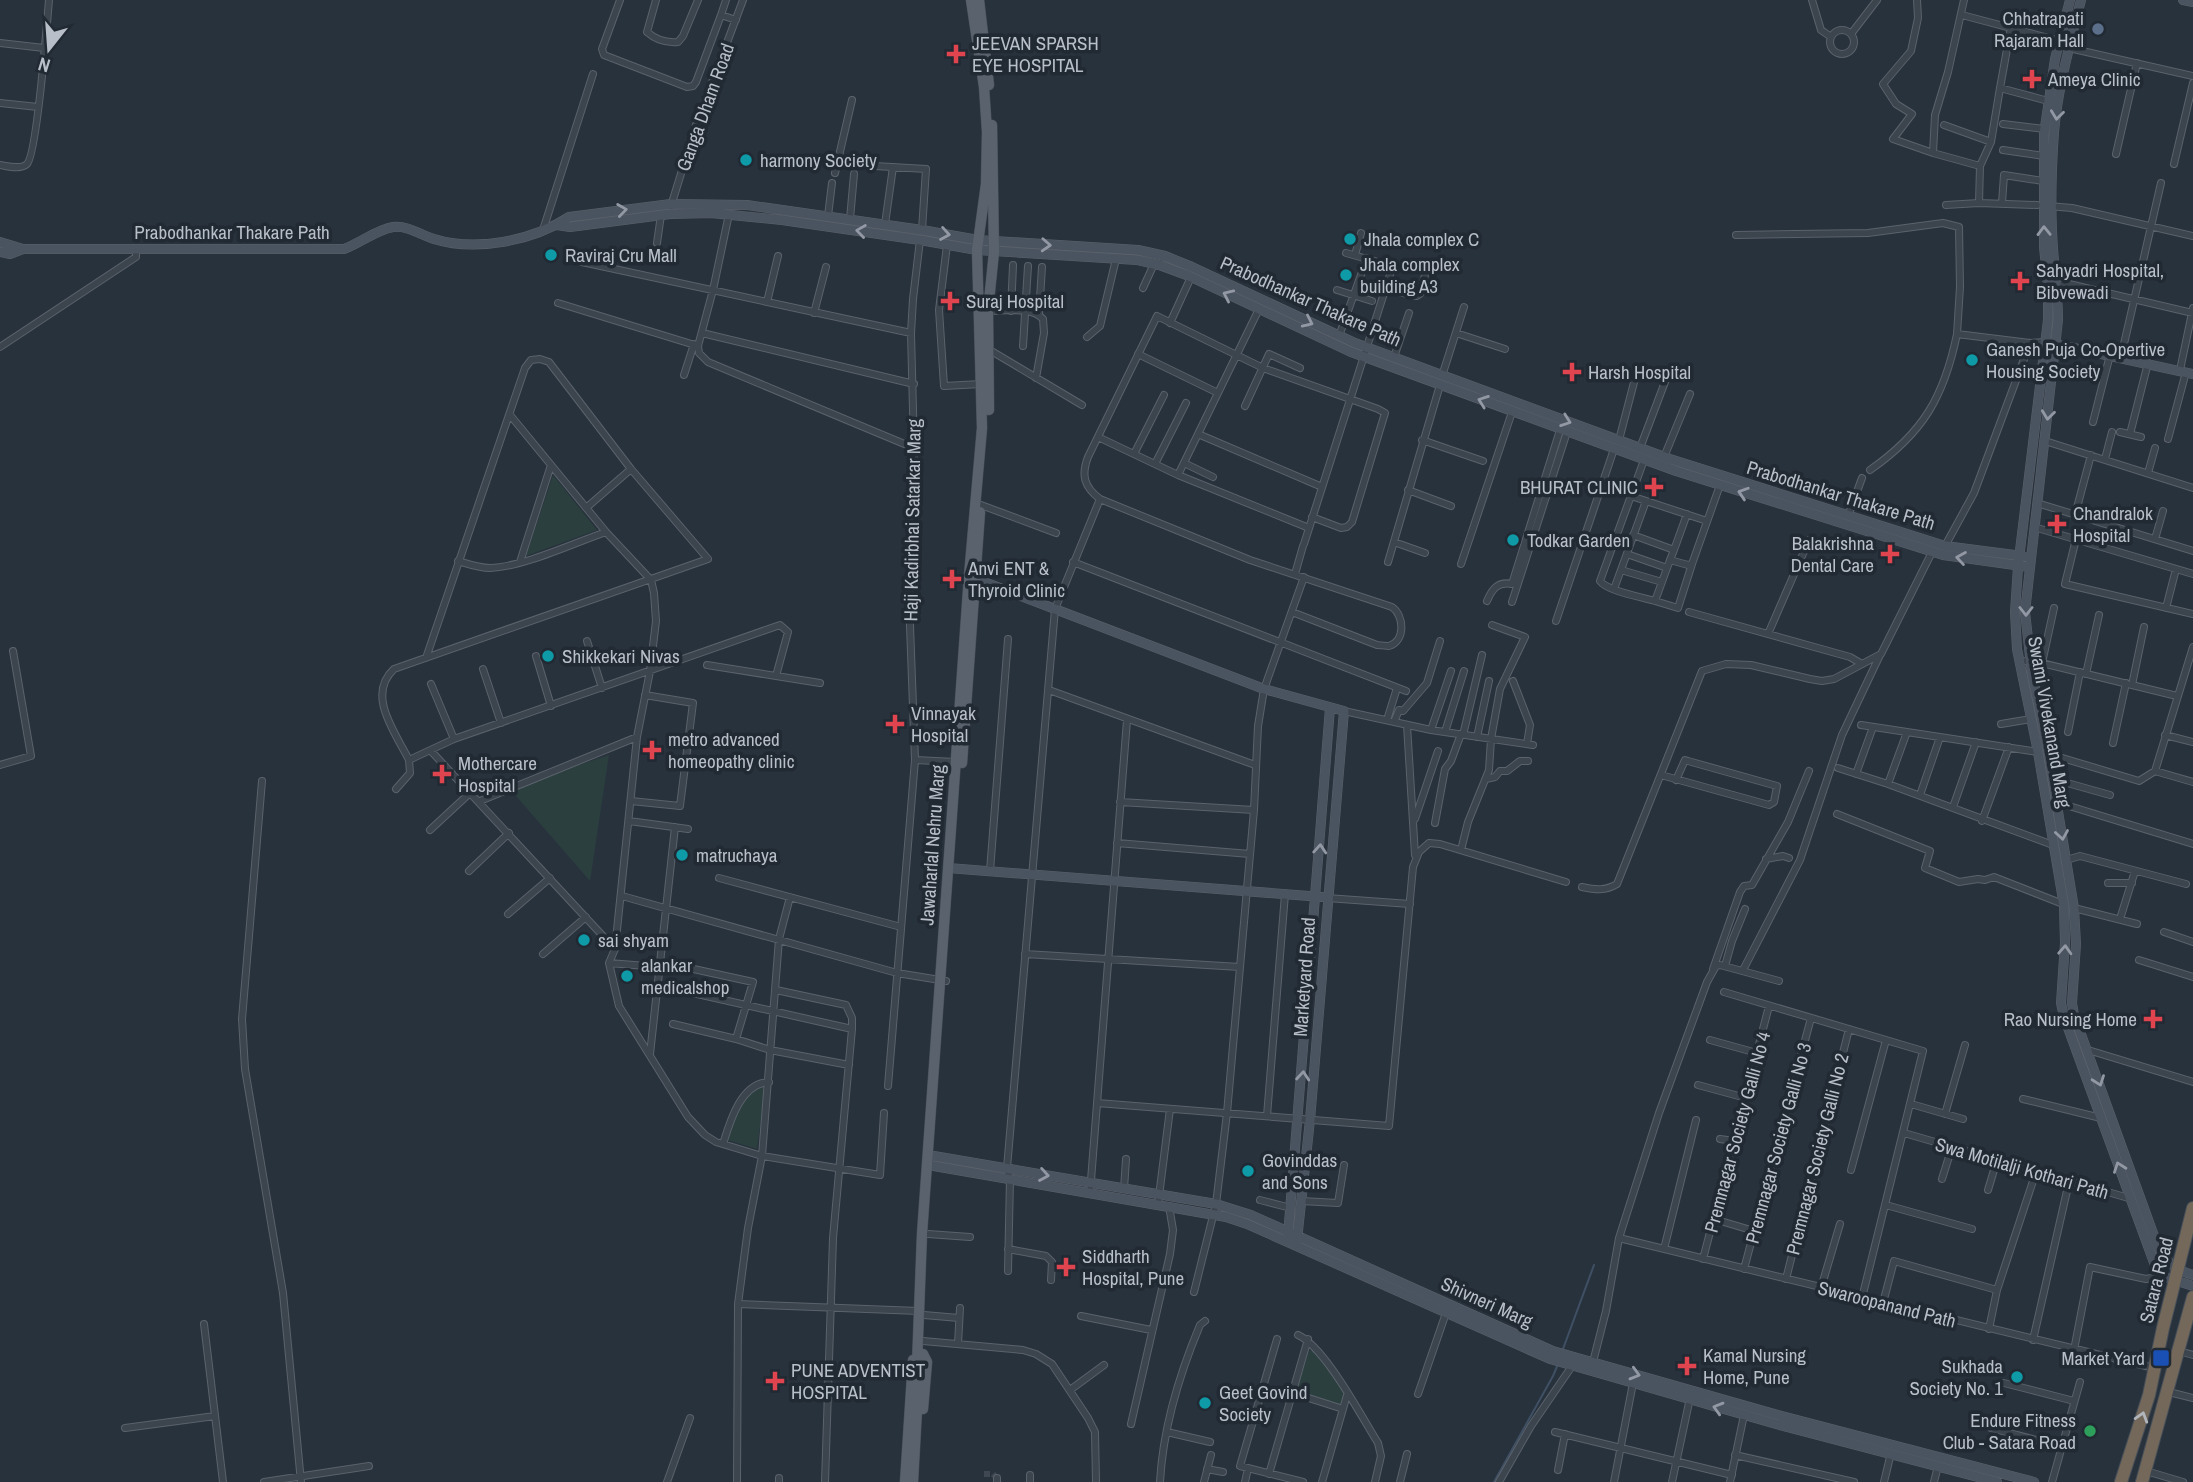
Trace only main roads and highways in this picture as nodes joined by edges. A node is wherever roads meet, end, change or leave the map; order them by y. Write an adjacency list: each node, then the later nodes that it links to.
1 (971, 0): 8 (main road)
2 (979, 0): 8 (main road)
3 (2070, 0): 7 (main road, Swami Vivekanand Marg)
4 (2081, 0): 7 (main road, Swami Vivekanand Marg, one-way to 7)
5 (2183, 0): 6 (main road)
6 (2193, 2)
7 (2044, 205): 16 (main road, Swami Vivekanand Marg, one-way to 7); 16 (main road, Swami Vivekanand Marg)
8 (988, 211): 12 (main road, Jawaharlal Nehru Marg); 13 (main road, Jawaharlal Nehru Marg)
9 (557, 225): 10 (main road, Prabodhankar Thakare Path, one-way to 9); 10 (main road, Prabodhankar Thakare Path, one-way to 10); 14 (main road, Prabodhankar Thakare Path)
10 (921, 235): 12 (main road, Prabodhankar Thakare Path, one-way to 12); 12 (main road, Prabodhankar Thakare Path)
11 (0, 242): 14 (main road, Prabodhankar Thakare Path)
12 (978, 245): 13 (main road, Prabodhankar Thakare Path); 20 (main road, Jawaharlal Nehru Marg)
13 (994, 247): 17 (main road, Prabodhankar Thakare Path, one-way to 13); 17 (main road, Prabodhankar Thakare Path, one-way to 17); 20 (main road, Jawaharlal Nehru Marg)
14 (23, 248): 15 (main road, Prabodhankar Thakare Path)
15 (0, 253)
16 (2051, 343): 18 (main road); 23 (main road, Swami Vivekanand Marg); 24 (main road, Swami Vivekanand Marg, one-way to 24)
17 (1365, 352): 19 (main road, Prabodhankar Thakare Path); 19 (main road, Prabodhankar Thakare Path)
18 (2186, 372)
19 (1441, 381): 21 (main road, Prabodhankar Thakare Path, one-way to 21); 21 (main road, Prabodhankar Thakare Path, one-way to 19)
20 (984, 388): 25 (main road, Jawaharlal Nehru Marg); 25 (main road, Jawaharlal Nehru Marg)
21 (1617, 445): 22 (main road, Prabodhankar Thakare Path); 22 (main road, Prabodhankar Thakare Path)
22 (1678, 466): 23 (main road, Prabodhankar Thakare Path); 23 (main road, Prabodhankar Thakare Path, one-way to 22)
23 (2019, 561): 24 (main road, Prabodhankar Thakare Path); 36 (main road, Swami Vivekanand Marg, one-way to 23)
24 (2029, 562): 36 (main road, Swami Vivekanand Marg, one-way to 36)
25 (972, 577): 26 (main road); 27 (main road, Jawaharlal Nehru Marg); 27 (main road, Jawaharlal Nehru Marg)
26 (1330, 708): 28 (main road, Marketyard Road, one-way to 26); 29 (main road, Marketyard Road)
27 (952, 868): 28 (main road); 30 (main road, Jawaharlal Nehru Marg)
28 (1317, 897): 29 (main road); 34 (main road, Marketyard Road, one-way to 28)
29 (1327, 898): 34 (main road, Marketyard Road)
30 (931, 1161): 31 (main road, Shivneri Marg); 31 (main road, Shivneri Marg, one-way to 31); 39 (main road, Jawaharlal Nehru Marg); 39 (main road, Jawaharlal Nehru Marg)
31 (1090, 1188): 32 (main road, Shivneri Marg); 32 (main road, Shivneri Marg)
32 (1159, 1200): 34 (main road, Shivneri Marg); 34 (main road, Shivneri Marg)
33 (2193, 1208): 36 (highway, Satara Road)
34 (1292, 1239): 41 (main road, Shivneri Marg); 41 (main road, Shivneri Marg)
35 (2193, 1275): 36 (main road)
36 (2176, 1276): 37 (main road); 52 (highway, Satara Road, one-way to 36)
37 (2193, 1286)
38 (2193, 1297): 46 (highway, Satara Road)
39 (921, 1313): 40 (main road, Jawaharlal Nehru Marg); 40 (main road, Jawaharlal Nehru Marg)
40 (920, 1354): 48 (main road, Jawaharlal Nehru Marg); 49 (main road); 49 (main road, Jawaharlal Nehru Marg)
41 (1552, 1355): 42 (main road, Shivneri Marg)
42 (1569, 1362): 43 (main road, Shivneri Marg); 43 (main road, Shivneri Marg, one-way to 43)
43 (1691, 1395): 44 (main road, Shivneri Marg); 44 (main road, Shivneri Marg, one-way to 43)
44 (1777, 1420): 45 (main road, Shivneri Marg)
45 (1892, 1449): 47 (main road, Shivneri Marg); 51 (main road, Shivneri Marg)
46 (2144, 1476)
47 (1985, 1480): 50 (main road, Shivneri Marg)
48 (905, 1482)
49 (915, 1482)
50 (1997, 1482)
51 (2034, 1482)
52 (2121, 1482)

